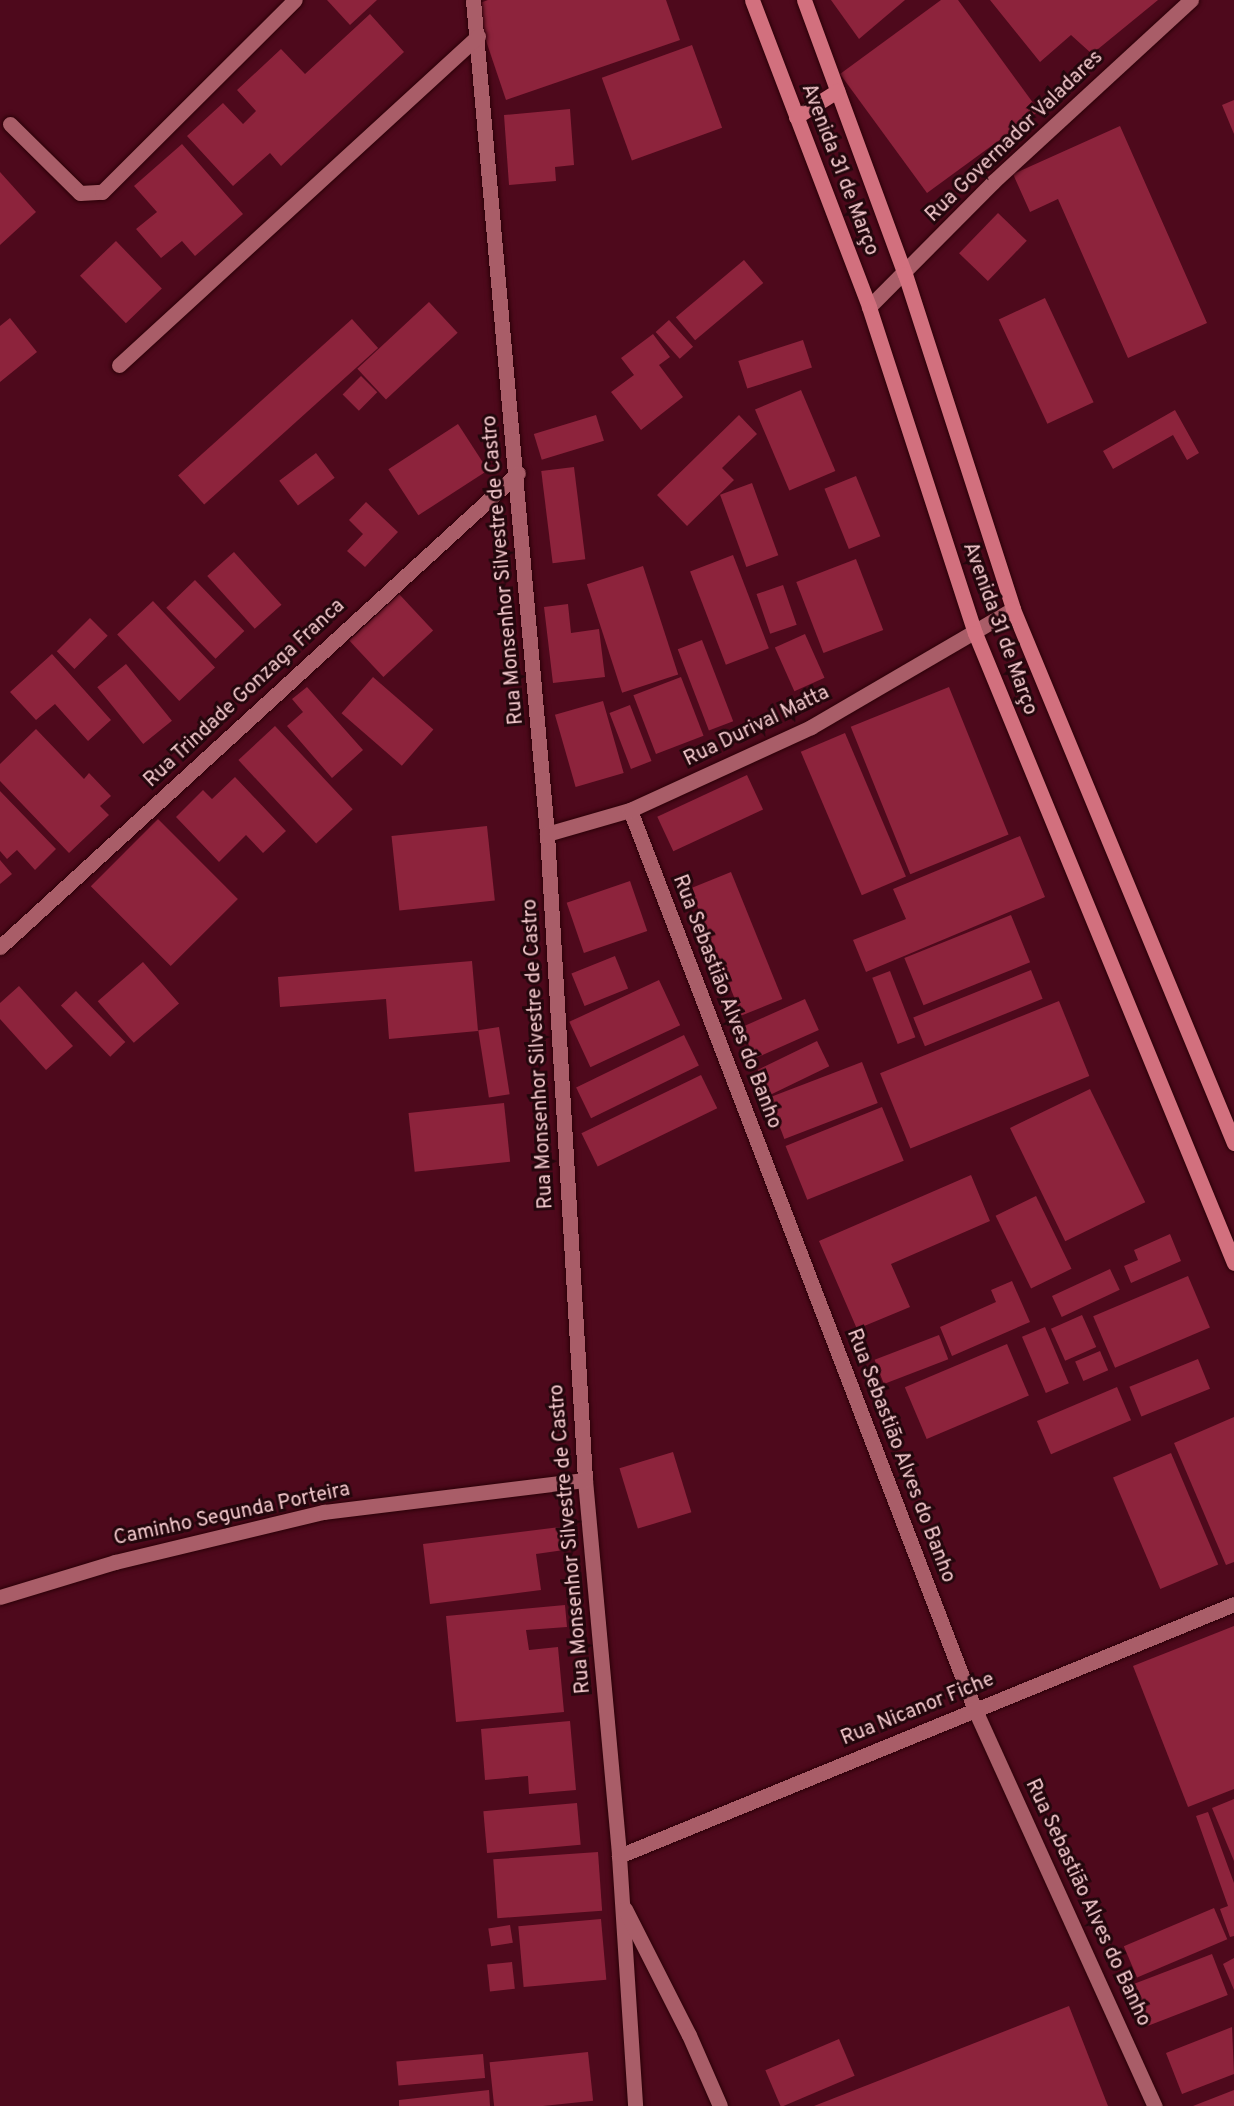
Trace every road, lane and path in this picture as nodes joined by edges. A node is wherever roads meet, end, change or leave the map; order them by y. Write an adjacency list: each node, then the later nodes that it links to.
1 (295, 0): 9 (street)
2 (473, 0): 6 (street, Rua Monsenhor Silvestre de Castro)
3 (752, 0): 8 (main road, Avenida 31 de Março)
4 (804, 0): 7 (main road, Avenida 31 de Março)
5 (1191, 0): 10 (street, Rua Governador Valadares)
6 (478, 36): 12 (street); 13 (street, Rua Monsenhor Silvestre de Castro)
7 (837, 90): 8 (main road); 10 (main road, Avenida 31 de Março)
8 (796, 117): 11 (main road, Avenida 31 de Março)
9 (10, 124)
10 (905, 274): 11 (street, Rua Governador Valadares); 14 (main road, Avenida 31 de Março)
11 (869, 307): 15 (main road, Avenida 31 de Março)
12 (119, 365)
13 (518, 472): 17 (street, Rua Monsenhor Silvestre de Castro); 18 (street, Rua Trindade Gonzaga Franca)
14 (1013, 609): 15 (street, Rua Durival Matta); 19 (main road, Avenida 31 de Março)
15 (975, 633): 16 (street, Rua Durival Matta); 20 (main road, Avenida 31 de Março)
16 (630, 810): 17 (street, Rua Durival Matta); 24 (street, Rua Sebastião Alves do Banho)
17 (547, 834): 21 (street, Rua Monsenhor Silvestre de Castro)
18 (0, 947)
19 (1234, 1143)
20 (1234, 1263)
21 (585, 1480): 22 (street, Caminho Segunda Porteira); 25 (street, Rua Monsenhor Silvestre de Castro)
22 (0, 1597)
23 (1234, 1604): 24 (street, Rua Nicanor Fiche)
24 (975, 1710): 25 (street, Rua Nicanor Fiche); 29 (street, Rua Sebastião Alves do Banho)
25 (619, 1856): 26 (street, Rua Monsenhor Silvestre de Castro)
26 (622, 1904): 27 (street, Rua Monsenhor Silvestre de Castro); 28 (street)
27 (635, 2106)
28 (720, 2106)
29 (1155, 2106)

